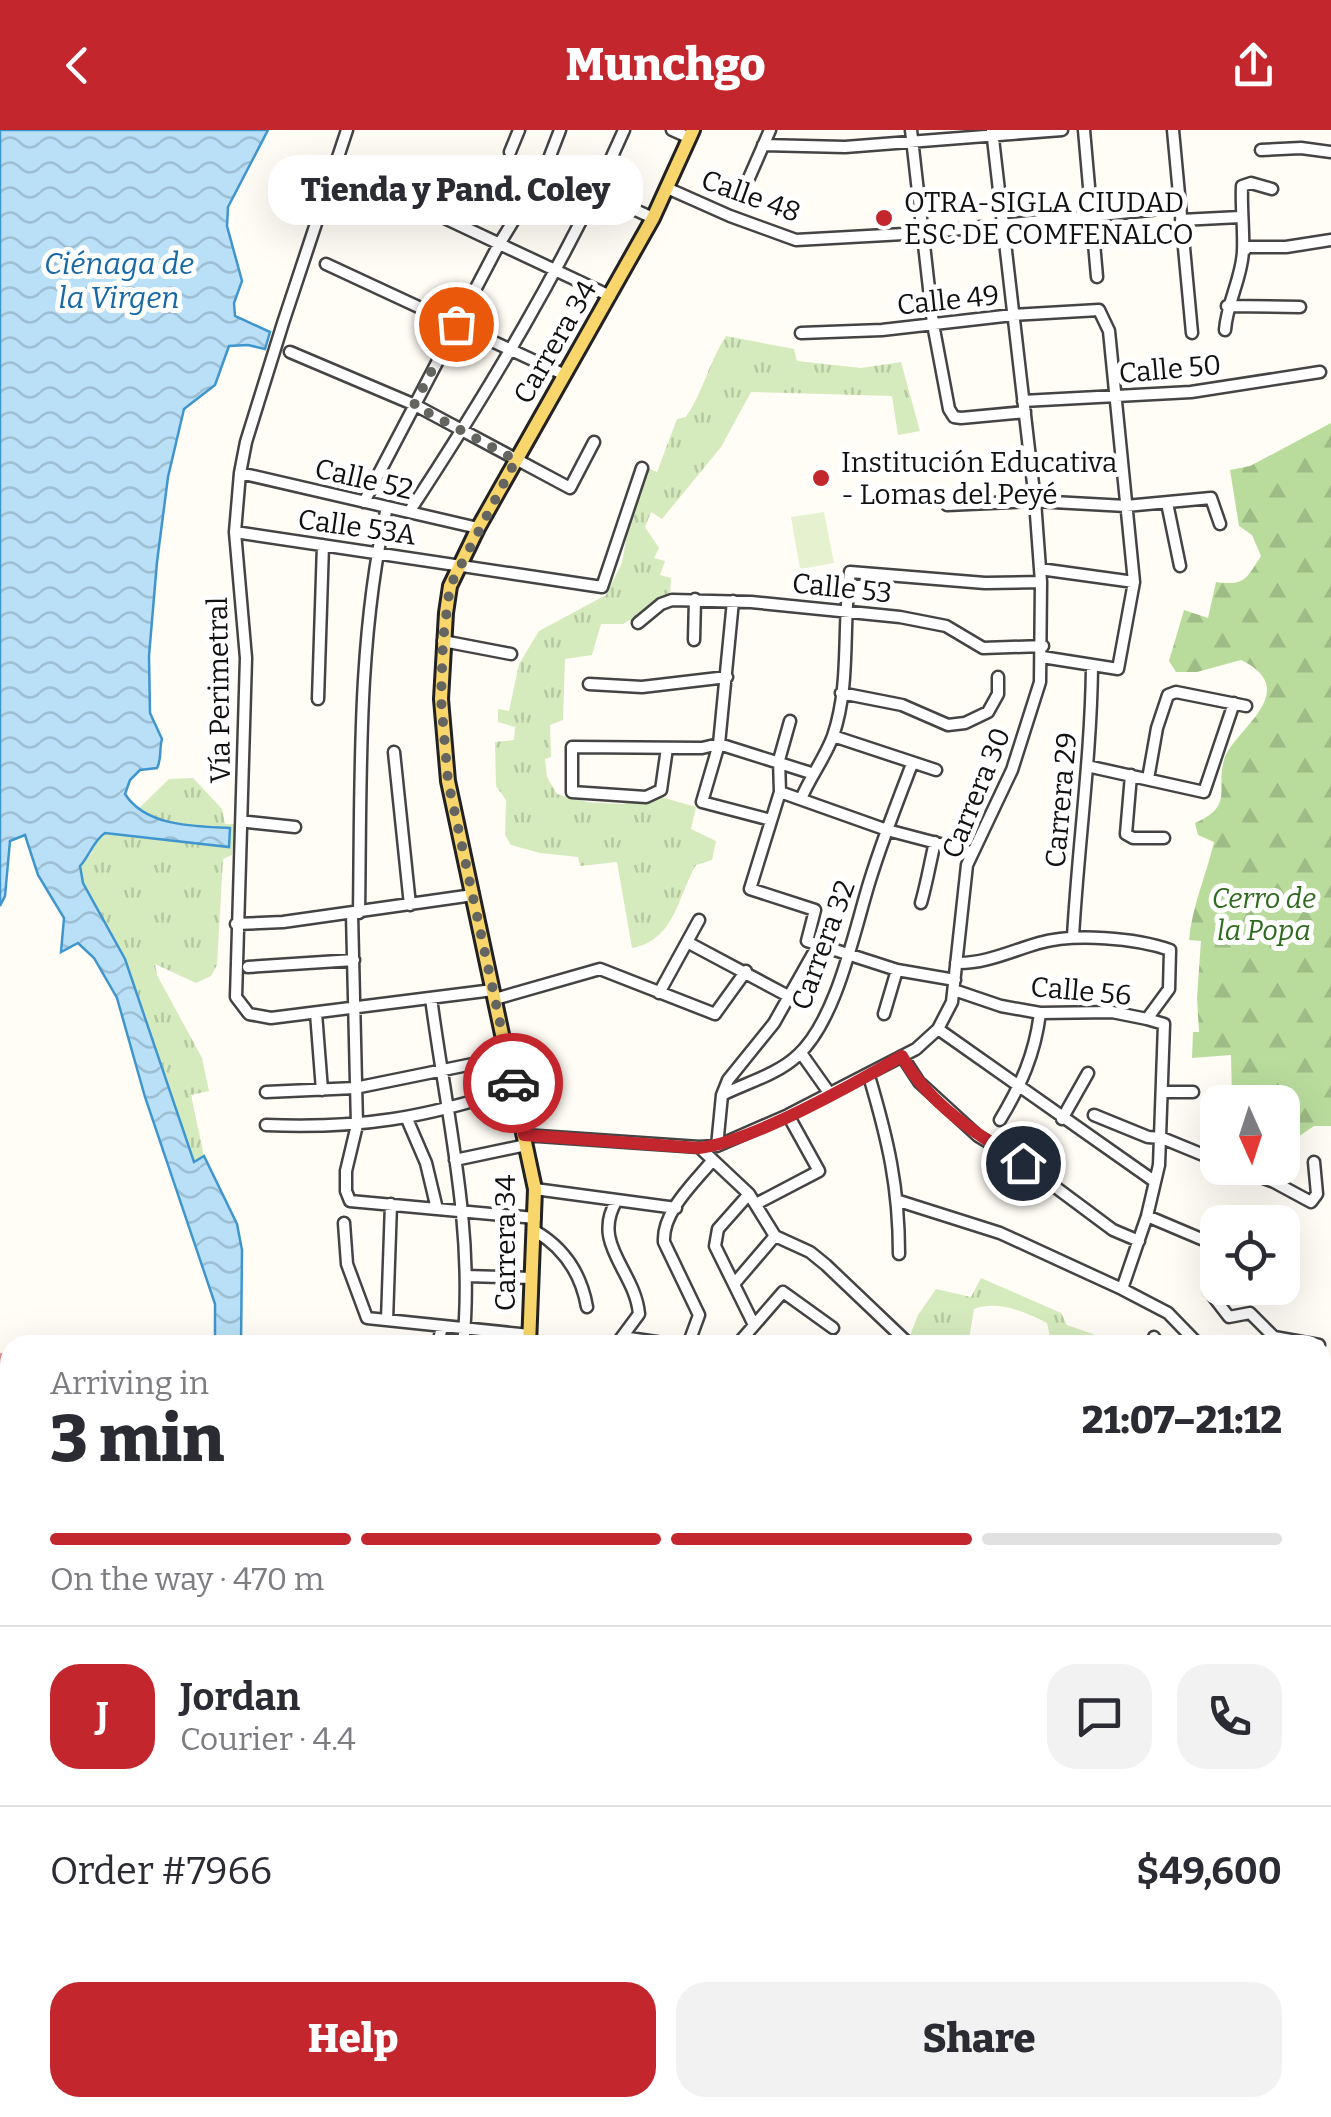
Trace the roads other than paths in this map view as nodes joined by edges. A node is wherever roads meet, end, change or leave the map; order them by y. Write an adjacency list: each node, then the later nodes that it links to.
1 (347, 130): 57 (street, Vía Perimetral)
2 (519, 130): 16 (street)
3 (560, 130): 18 (street)
4 (624, 130): 23 (street)
5 (672, 130): 12 (street)
6 (770, 130): 14 (street)
7 (910, 130): 13 (street)
8 (1062, 130): 11 (street)
9 (1084, 130): 25 (street)
10 (1173, 130): 24 (street)
11 (992, 133): 13 (street); 29 (street, Carrera 30)
12 (691, 134): 20 (main road, Carrera 34)
13 (912, 143): 14 (street); 30 (street)
14 (763, 145): 19 (street)
15 (1262, 150): 17 (street)
16 (510, 152)
17 (1331, 152)
18 (545, 169): 23 (street); 32 (street)
19 (748, 178)
20 (667, 188): 27 (main road, Carrera 34); 30 (street, Calle 48)
21 (383, 189): 32 (street)
22 (1272, 189): 26 (street)
23 (596, 193): 27 (street); 35 (street)
24 (1180, 207): 25 (street, Calle 48); 28 (street)
25 (1092, 216): 29 (street, Calle 48); 36 (street)
26 (1240, 216): 28 (street); 33 (street)
27 (653, 218): 37 (main road, Carrera 34)
28 (1181, 220): 45 (street)
29 (1003, 225): 30 (street, Calle 48); 40 (street, Carrera 30)
30 (922, 233): 42 (street)
31 (1331, 240): 33 (street)
32 (498, 246): 35 (street); 41 (street)
33 (1243, 252): 38 (street)
34 (326, 264): 41 (street)
35 (553, 272): 37 (street); 46 (street)
36 (1096, 277)
37 (610, 296): 49 (main road, Carrera 34)
38 (1226, 306): 39 (street); 43 (street)
39 (1300, 306)
40 (1013, 315): 42 (street, Calle 49); 50 (street, Calle 49); 52 (street, Carrera 30)
41 (456, 324): 46 (street); 51 (street)
42 (933, 324): 44 (street, Calle 49); 52 (street, Calle 50)
43 (1224, 330)
44 (801, 333)
45 (1192, 333)
46 (510, 350): 49 (street); 53 (street)
47 (290, 352): 51 (street)
48 (1320, 372): 50 (street, Calle 50)
49 (564, 375): 55 (main road, Carrera 34)
50 (1117, 397): 52 (street, Calle 50); 62 (street)
51 (414, 405): 53 (street); 59 (street)
52 (1024, 406): 58 (street, Carrera 30)
53 (461, 432): 55 (street); 64 (street)
54 (594, 442): 55 (street)
55 (516, 460): 66 (main road, Carrera 34)
56 (642, 468): 70 (street, Calle 53A)
57 (240, 473): 59 (street, Calle 52); 67 (street, Vía Perimetral)
58 (1035, 501): 61 (street); 62 (street); 72 (street, Carrera 30)
59 (364, 502): 63 (street, Calle 52)
60 (1167, 503): 62 (street); 65 (street); 71 (street)
61 (947, 505)
62 (1126, 506): 74 (street)
63 (387, 507): 64 (street, Calle 52); 69 (street)
64 (409, 512): 66 (street, Calle 52)
65 (1220, 524)
66 (478, 528): 70 (main road, Carrera 34)
67 (235, 532): 68 (street, Calle 53A); 106 (street, Vía Perimetral)
68 (323, 545): 69 (street, Calle 53A); 88 (street)
69 (376, 553): 70 (street, Calle 53A); 115 (street)
70 (460, 565): 79 (main road, Carrera 34)
71 (1180, 566)
72 (1040, 569): 73 (street, Carrera 30); 74 (street)
73 (1041, 582): 77 (street); 81 (street, Carrera 30)
74 (1134, 582): 83 (street, Calle 53)
75 (695, 599): 76 (street, Calle 53); 78 (street, Calle 53); 80 (street)
76 (733, 601): 77 (street, Calle 53); 84 (street)
77 (849, 610): 81 (street, Calle 53); 87 (street)
78 (638, 623)
79 (443, 640): 82 (street); 112 (main road, Carrera 34)
80 (694, 640)
81 (1042, 652): 83 (street, Calle 53); 111 (street, Carrera 30)
82 (511, 654)
83 (1092, 667): 98 (street, Carrera 29)
84 (727, 677): 86 (street); 93 (street)
85 (998, 677): 87 (street)
86 (589, 684)
87 (841, 692): 92 (street)
88 (318, 698)
89 (1234, 703): 90 (street); 102 (street); 102 (street)
90 (1246, 706)
91 (790, 722): 96 (street)
92 (833, 736): 97 (street); 100 (street)
93 (719, 744): 94 (street); 96 (street); 105 (street)
94 (667, 748): 94 (street)
95 (394, 752): 114 (street)
96 (779, 760): 100 (street); 103 (street)
97 (912, 764): 99 (street); 108 (street, Carrera 32)
98 (1087, 766): 101 (street); 118 (street, Carrera 29)
99 (936, 770)
100 (811, 773): 104 (street)
101 (1131, 775): 102 (street); 109 (street)
102 (1148, 779)
103 (780, 792): 104 (street); 105 (street)
104 (802, 799): 108 (street)
105 (771, 820): 120 (street)
106 (245, 824): 107 (street); 117 (street, Vía Perimetral)
107 (295, 827)
108 (887, 830): 110 (street); 121 (street, Carrera 32)
109 (1164, 838)
110 (935, 842): 111 (street); 113 (street)
111 (971, 852): 123 (street, Carrera 30)
112 (473, 895): 114 (street); 129 (main road, Carrera 34)
113 (921, 902)
114 (410, 905): 115 (street)
115 (355, 913): 117 (street); 122 (street)
116 (699, 920): 119 (street)
117 (236, 924): 134 (street, Vía Perimetral)
118 (1073, 937): 123 (street); 136 (street)
119 (687, 942): 126 (street); 128 (street)
120 (812, 943): 121 (street, Calle 56); 130 (street)
121 (848, 956): 125 (street, Calle 56); 138 (street, Carrera 32)
122 (354, 960): 124 (street); 132 (street)
123 (956, 963): 127 (street, Carrera 30)
124 (248, 968)
125 (897, 970): 127 (street, Calle 56); 135 (street)
126 (746, 971): 128 (street, Vía Perimetral); 130 (street)
127 (954, 985): 133 (street, Calle 56); 137 (street, Carrera 30)
128 (660, 993): 129 (street, Vía Perimetral)
129 (494, 994): 131 (street, Vía Perimetral); 140 (main road, Carrera 34)
130 (790, 997): 152 (street)
131 (430, 998): 132 (street, Vía Perimetral); 141 (street)
132 (354, 1008): 134 (street, Vía Perimetral); 144 (street)
133 (1040, 1012): 136 (street, Calle 56); 146 (street)
134 (316, 1013): 147 (street)
135 (884, 1014)
136 (1146, 1019): 149 (street)
137 (938, 1029): 139 (street); 146 (street)
138 (801, 1053): 151 (street); 152 (street, Carrera 32)
139 (902, 1056): 143 (street); 184 (street)
140 (507, 1057): 141 (street); 145 (main road, Carrera 34)
141 (440, 1070): 144 (street); 153 (street)
142 (1088, 1072): 157 (street)
143 (868, 1076): 151 (street); 174 (street)
144 (356, 1088): 147 (street); 160 (street)
145 (514, 1088): 153 (street); 162 (main road, Carrera 34)
146 (1019, 1088): 157 (street); 158 (street)
147 (322, 1090): 148 (street)
148 (266, 1092)
149 (1163, 1092): 150 (street); 161 (street)
150 (1193, 1092)
151 (830, 1094): 154 (street)
152 (722, 1095): 163 (street)
153 (446, 1111): 156 (street); 166 (street)
154 (788, 1115): 163 (street); 172 (street)
155 (1094, 1115): 161 (street)
156 (408, 1119): 160 (street); 177 (street)
157 (1062, 1119): 169 (street)
158 (1000, 1120)
159 (266, 1125): 160 (street)
160 (357, 1125): 175 (street)
161 (1162, 1138): 165 (street); 169 (street)
162 (525, 1140): 164 (street); 166 (street); 171 (main road, Carrera 34)
163 (717, 1146): 164 (street)
164 (699, 1148): 167 (street)
165 (1200, 1154)
166 (456, 1160): 178 (street)
167 (712, 1161): 172 (street); 176 (street)
168 (1314, 1162): 170 (street)
169 (1154, 1181): 179 (street)
170 (1279, 1185)
171 (535, 1189): 173 (street); 181 (main road, Carrera 34)
172 (752, 1199): 182 (street); 188 (street)
173 (617, 1200): 176 (street); 201 (street)
174 (899, 1200): 185 (street); 189 (street)
175 (391, 1204): 177 (street); 192 (street)
176 (676, 1208): 202 (street)
177 (437, 1209): 178 (street)
178 (462, 1211): 181 (street); 186 (street)
179 (1147, 1216): 183 (street); 184 (street)
180 (344, 1223): 192 (street)
181 (535, 1225): 187 (main road, Carrera 34); 191 (street)
182 (775, 1236): 188 (street); 204 (street)
183 (1200, 1238)
184 (1139, 1242): 189 (street)
185 (899, 1254)
186 (466, 1276): 187 (street); 195 (street)
187 (532, 1278): 200 (main road, Carrera 34)
188 (734, 1284): 193 (street)
189 (1122, 1290): 205 (street)
190 (1219, 1305): 206 (street)
191 (587, 1307)
192 (387, 1320): 194 (street)
193 (754, 1325): 196 (street); 203 (street)
194 (442, 1326): 195 (street); 197 (street)
195 (464, 1328): 198 (street); 199 (street)
196 (833, 1328)
197 (440, 1335)
198 (464, 1335)
199 (502, 1335)
200 (529, 1335)
201 (624, 1335)
202 (692, 1335)
203 (746, 1335)
204 (900, 1335)
205 (1191, 1335)
206 (1267, 1335)

